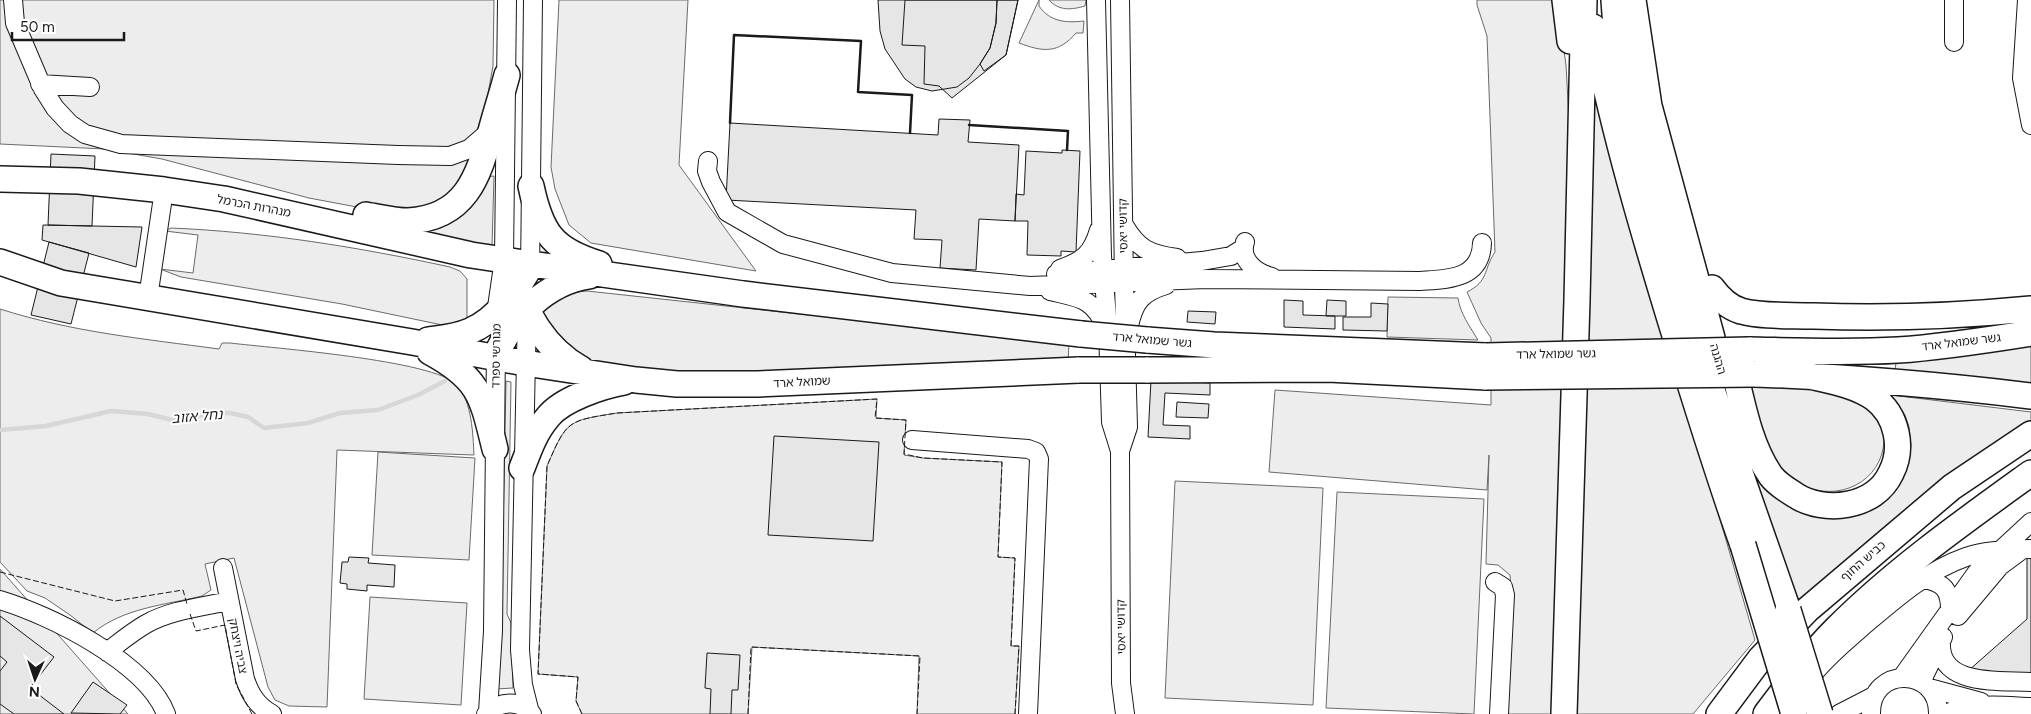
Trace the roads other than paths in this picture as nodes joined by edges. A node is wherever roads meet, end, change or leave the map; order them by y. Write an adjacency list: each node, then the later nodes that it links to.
1 (13, 0): 14 (street)
2 (507, 0): 16 (street, מגורשי ספרד)
3 (532, 0): 24 (street)
4 (1096, 0): 28 (street, קדושי יאסי)
5 (1120, 0): 29 (street, קדושי יאסי)
6 (1565, 0): 21 (highway)
7 (1584, 0): 21 (highway)
8 (1589, 0): 97 (highway, bridge)
9 (1614, 0): 73 (highway)
10 (1633, 0): 26 (highway, ההגנה)
11 (1954, 0): 15 (street)
12 (2027, 0): 19 (street)
13 (0, 7): 14 (street)
14 (15, 23): 17 (street)
15 (1954, 42)
16 (508, 75): 20 (highway); 31 (street, מגורשי ספרד)
17 (40, 84): 18 (street); 20 (street)
18 (90, 87)
19 (2031, 125)
20 (491, 130): 27 (highway)
21 (1581, 136): 93 (highway)
22 (708, 161): 40 (street)
23 (0, 179): 25 (highway, מנהרות הכרמל)
24 (531, 186): 34 (street); 41 (highway)
25 (164, 190): 27 (highway, מנהרות הכרמל); 43 (street)
26 (1676, 210): 42 (highway); 73 (highway, ההגנה)
27 (281, 211): 31 (highway, מנהרות הכרמל)
28 (1101, 225): 37 (street, קדושי יאסי); 40 (street)
29 (1124, 225): 32 (street); 36 (street, קדושי יאסי)
30 (1482, 243): 39 (street)
31 (504, 259): 34 (highway, מנהרות הכרמל); 44 (highway); 46 (street, מגורשי ספרד)
32 (1202, 261): 36 (street); 39 (street)
33 (0, 262): 43 (highway)
34 (531, 264): 35 (highway); 44 (highway)
35 (600, 274): 41 (highway); 44 (highway)
36 (1124, 275): 37 (street); 38 (street); 49 (street, קדושי יאסי)
37 (1104, 276): 40 (street); 47 (street, קדושי יאסי)
38 (1206, 279): 39 (street); 49 (street)
39 (1280, 280)
40 (1029, 281): 47 (street)
41 (669, 282): 49 (highway, גשר שמואל ארד, bridge)
42 (1712, 288): 45 (highway); 56 (highway)
43 (148, 298): 50 (highway)
44 (522, 300): 46 (highway); 51 (highway); 52 (street); 55 (highway)
45 (2031, 309)
46 (496, 312): 50 (highway); 51 (street, מגורשי ספרד)
47 (1108, 330): 62 (street, קדושי יאסי)
48 (2031, 333): 53 (highway, גשר שמואל ארד, bridge)
49 (1137, 339): 53 (highway, גשר שמואל ארד); 62 (street, קדושי יאסי)
50 (412, 342): 51 (highway); 61 (highway)
51 (496, 358): 52 (highway, שמואל ארד); 61 (street, מגורשי ספרד)
52 (525, 363): 55 (highway, שמואל ארד); 63 (street)
53 (1486, 367): 54 (highway, גשר שמואל ארד, bridge); 56 (highway, גשר שמואל ארד, bridge)
54 (1079, 370): 57 (highway, שמואל ארד)
55 (586, 372): 57 (highway, שמואל ארד)
56 (1810, 376): 58 (highway)
57 (636, 380): 63 (highway)
58 (2031, 396)
59 (2031, 434): 94 (highway, כביש החוף)
60 (912, 440): 89 (street)
61 (495, 449): 85 (street, מגורשי ספרד)
62 (1120, 451): 80 (street, קדושי יאסי)
63 (522, 468): 86 (street)
64 (2031, 473): 95 (highway)
65 (2031, 522): 67 (street)
66 (2028, 547): 67 (street); 75 (street)
67 (1998, 551): 69 (street); 74 (street)
68 (223, 568): 72 (street, צביה ויצחק)
69 (1924, 579): 74 (street); 96 (street)
70 (1494, 582): 92 (street)
71 (0, 600): 76 (street)
72 (229, 601): 76 (street); 88 (street, צביה ויצחק)
73 (1788, 610): 98 (highway, ההגנה, bridge)
74 (1950, 610): 77 (street)
75 (1941, 641): 78 (street); 81 (street)
76 (107, 652): 87 (street)
77 (1902, 677): 81 (street); 82 (street)
78 (1991, 680): 79 (street); 81 (street)
79 (2031, 682)
80 (1121, 683): 90 (street, קדושי יאסי); 91 (street, קדושי יאסי)
81 (1929, 687): 83 (street); 101 (street)
82 (1874, 696): 99 (street); 100 (street)
83 (1999, 706): 84 (street); 102 (street)
84 (2031, 707)
85 (487, 713): 86 (street)
86 (531, 713)
87 (166, 714)
88 (272, 714)
89 (1028, 714)
90 (1116, 714)
91 (1126, 714)
92 (1499, 714)
93 (1564, 714)
94 (1719, 714)
95 (1766, 714)
96 (1783, 714)
97 (1794, 714)
98 (1820, 714)
99 (1839, 714)
100 (1871, 714)
101 (1938, 714)
102 (1946, 714)

